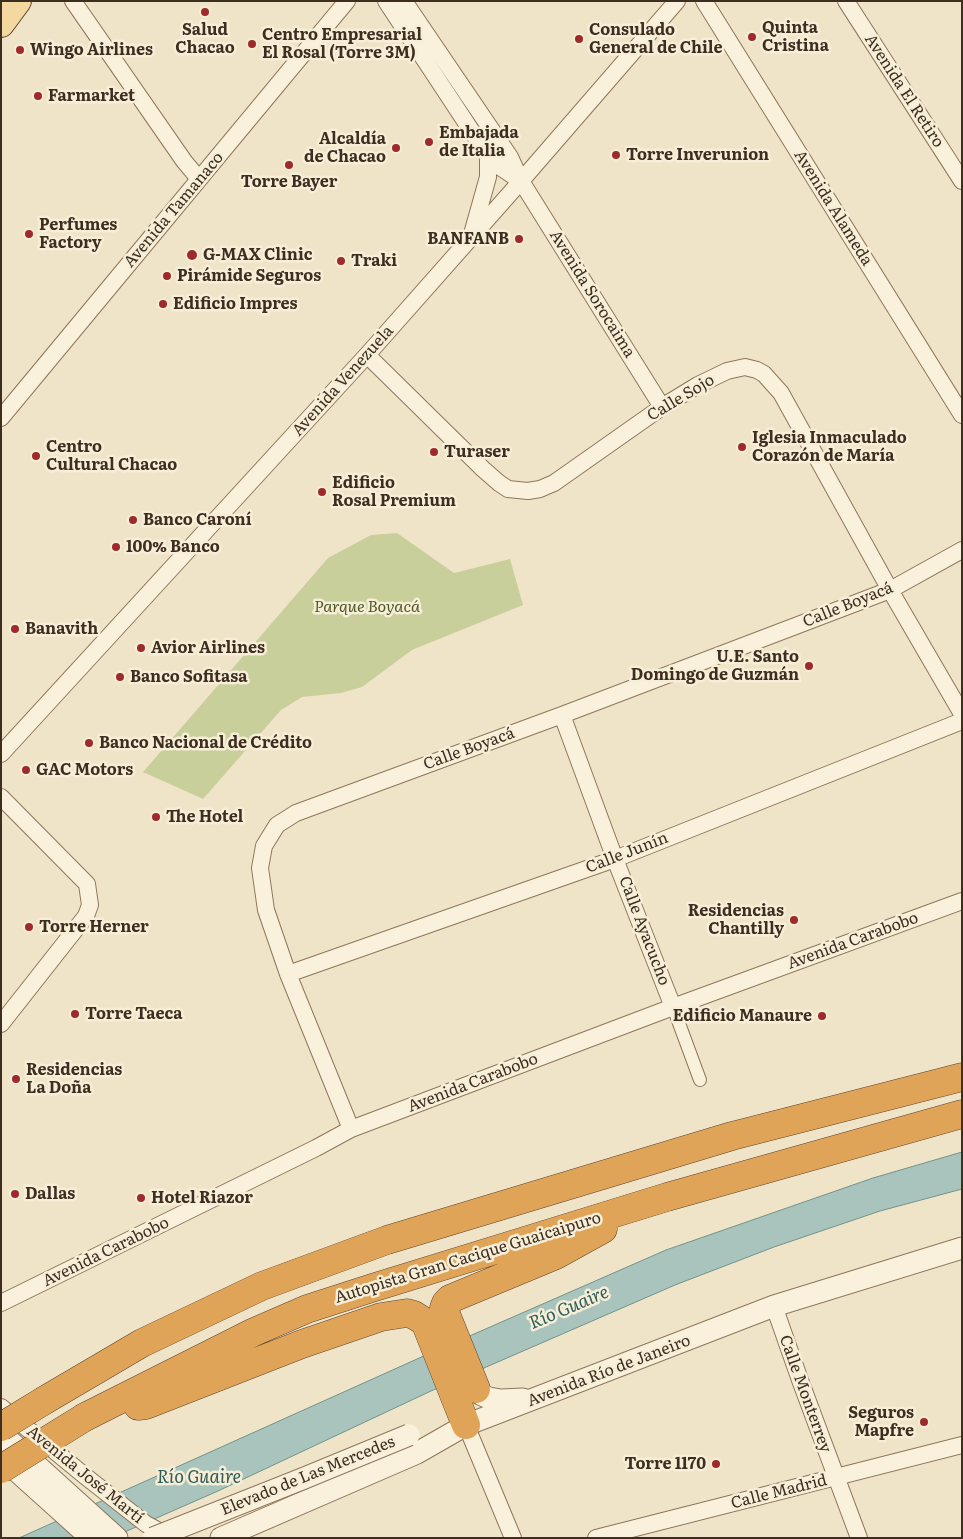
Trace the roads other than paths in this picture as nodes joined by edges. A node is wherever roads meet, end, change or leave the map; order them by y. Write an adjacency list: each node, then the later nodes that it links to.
1 (18, 1): 9 (main road)
2 (73, 1): 11 (street)
3 (347, 1): 11 (street, Avenida Tamanaco)
4 (386, 1): 10 (street, Avenida Sorocaima)
5 (404, 1): 12 (street, Avenida Sorocaima)
6 (677, 1): 12 (street, Avenida Venezuela)
7 (704, 1): 17 (street, Avenida Alameda)
8 (846, 1): 13 (street, Avenida El Retiro)
9 (1, 24)
10 (488, 156): 12 (street, Avenida Sorocaima); 14 (street)
11 (199, 179): 18 (street, Avenida Tamanaco)
12 (521, 181): 14 (street, Avenida Venezuela); 16 (street, Avenida Sorocaima)
13 (962, 181)
14 (470, 238): 15 (street, Avenida Venezuela)
15 (367, 355): 16 (street, Calle Sojo); 24 (street, Avenida Venezuela)
16 (662, 407): 20 (street, Calle Sojo)
17 (962, 415)
18 (1, 418)
19 (962, 550): 20 (street, Calle Boyacá)
20 (890, 590): 21 (street, Calle Sojo); 22 (street, Calle Boyacá)
21 (962, 714)
22 (562, 715): 26 (street, Calle Ayacucho); 28 (street, Calle Boyacá)
23 (962, 721): 26 (street, Calle Junín)
24 (1, 754)
25 (1, 797): 30 (street)
26 (615, 859): 28 (street, Calle Junín); 29 (street, Calle Ayacucho)
27 (962, 901): 29 (street, Avenida Carabobo)
28 (288, 974): 35 (street, Calle Boyacá)
29 (673, 1007): 33 (street); 35 (street, Avenida Carabobo)
30 (1, 1024)
31 (962, 1058): 36 (highway)
32 (962, 1077): 36 (highway)
33 (700, 1080)
34 (962, 1114): 37 (highway, Autopista Gran Cacique Guaicaipuro)
35 (351, 1129): 39 (street, Avenida Carabobo)
36 (732, 1136): 46 (highway, bridge)
37 (667, 1197): 41 (highway); 45 (highway, Autopista Gran Cacique Guaicaipuro)
38 (962, 1248): 40 (street, Avenida Río de Janeiro)
39 (1, 1303)
40 (774, 1306): 42 (street, Avenida Río de Janeiro); 51 (street, Calle Monterrey)
41 (436, 1319): 43 (highway); 45 (highway)
42 (538, 1398): 43 (street, Avenida Río de Janeiro); 43 (street)
43 (466, 1405): 52 (street, Avenida Río de Janeiro); 53 (street, Elevado de Las Mercedes, bridge); 59 (street)
44 (1, 1407): 53 (street, Avenida José Martí)
45 (85, 1417): 50 (highway, Autopista Gran Cacique Guaicaipuro, bridge)
46 (1, 1427)
47 (1, 1433): 55 (street, Avenida José Martí)
48 (962, 1444): 51 (street, Calle Madrid)
49 (1, 1457): 54 (street)
50 (1, 1469)
51 (836, 1478): 60 (street, Calle Madrid); 61 (street, Calle Monterrey)
52 (266, 1518): 57 (street); 58 (street)
53 (150, 1531): 56 (street, Avenida José Martí)
54 (91, 1538)
55 (117, 1538)
56 (172, 1538)
57 (221, 1538)
58 (248, 1538)
59 (513, 1538)
60 (596, 1538)
61 (860, 1538)

